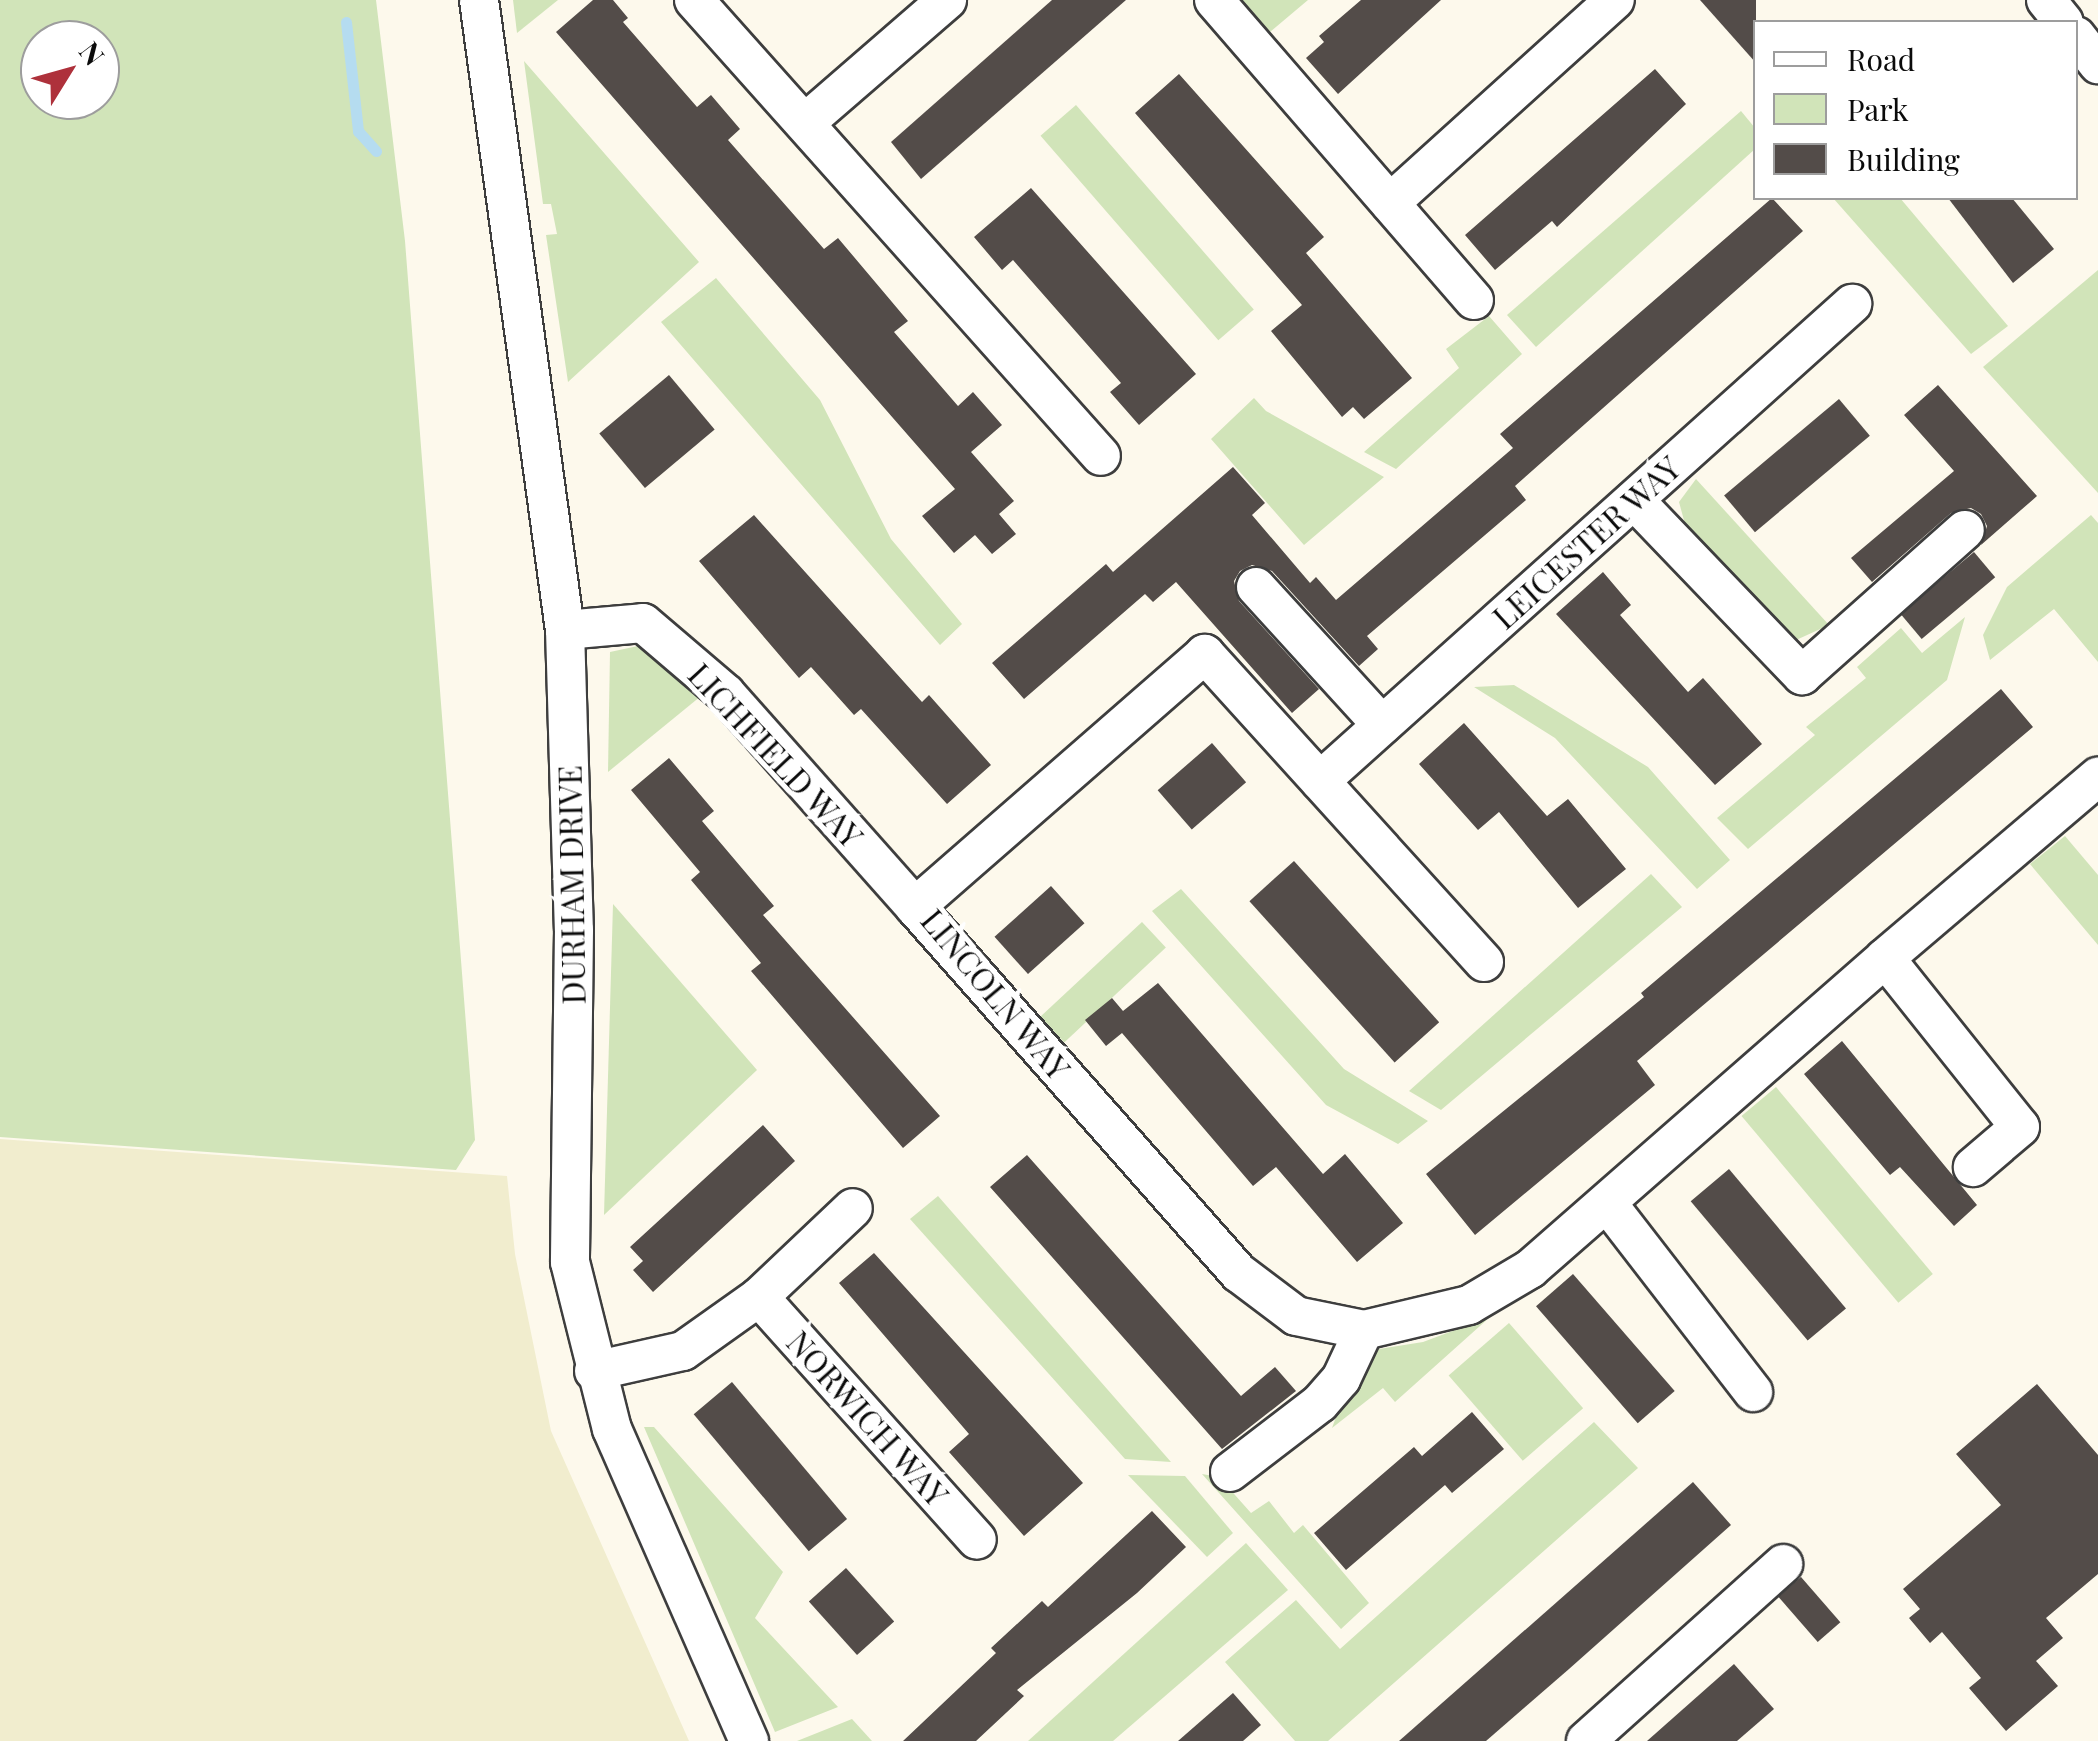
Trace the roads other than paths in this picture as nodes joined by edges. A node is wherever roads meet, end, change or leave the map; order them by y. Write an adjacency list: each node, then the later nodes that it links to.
1 (479, 0): 18 (street, DURHAM DRIVE)
2 (694, 0): 10 (street)
3 (947, 0): 10 (street)
4 (1214, 0): 11 (street)
5 (1615, 0): 11 (street)
6 (2046, 0): 7 (street)
7 (2062, 20)
8 (2078, 39): 9 (street)
9 (2098, 64)
10 (805, 123): 14 (street)
11 (1390, 203): 12 (street)
12 (1474, 300)
13 (1852, 304): 15 (street, LEICESTER WAY)
14 (1101, 456)
15 (1634, 500): 16 (street); 19 (street, LEICESTER WAY)
16 (1965, 530)
17 (1256, 587): 19 (street)
18 (565, 630): 22 (street, LICHFIELD WAY); 30 (street, DURHAM DRIVE)
19 (1382, 725): 21 (street, LEICESTER WAY)
20 (2098, 777): 23 (street, LINCOLN WAY)
21 (1320, 781): 22 (street, LINCOLN WAY); 24 (street, LINCOLN WAY)
22 (915, 906): 29 (street, LINCOLN WAY)
23 (1885, 958): 25 (street); 26 (street, LINCOLN WAY)
24 (1484, 962)
25 (1973, 1168)
26 (1607, 1202): 29 (street, LINCOLN WAY); 31 (street)
27 (853, 1208): 28 (street)
28 (758, 1297): 30 (street); 33 (street, NORWICH WAY)
29 (1364, 1330): 32 (street)
30 (594, 1371): 35 (street, DURHAM DRIVE)
31 (1754, 1392)
32 (1230, 1472)
33 (976, 1540)
34 (1783, 1564): 36 (street)
35 (749, 1741)
36 (1586, 1741)

